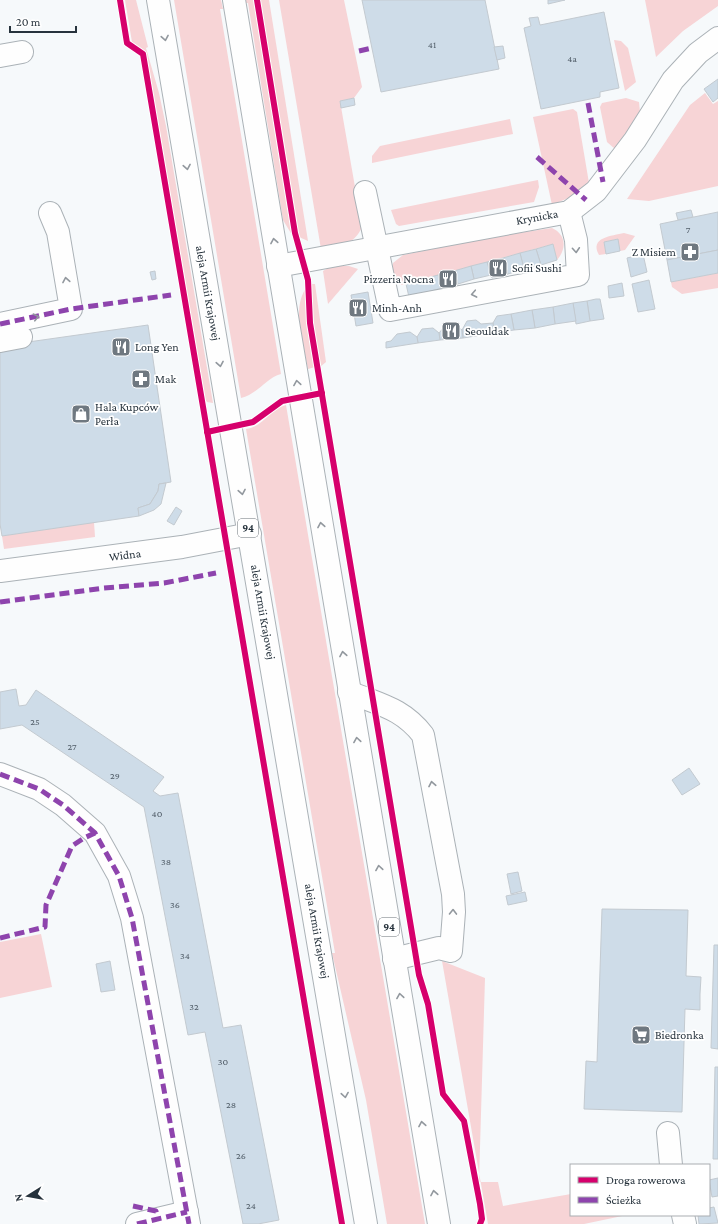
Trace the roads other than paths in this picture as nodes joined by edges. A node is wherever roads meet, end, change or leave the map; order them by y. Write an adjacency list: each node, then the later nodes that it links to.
1 (158, 0): 14 (main road, aleja Armii Krajowej / 94, one-way to 14)
2 (234, 0): 10 (main road, 94, one-way to 2)
3 (718, 38): 7 (main road, Krynicka)
4 (22, 52): 5 (main road)
5 (0, 56)
6 (365, 192): 9 (main road)
7 (569, 212): 9 (main road, Krynicka); 9 (main road, one-way to 9)
8 (50, 213): 11 (main road, one-way to 8)
9 (377, 248): 10 (main road, Krynicka)
10 (278, 266): 16 (main road, 94, one-way to 10)
11 (0, 324)
12 (21, 337): 13 (main road)
13 (0, 341)
14 (250, 534): 15 (main road, Widna); 23 (main road, aleja Armii Krajowej / 94, one-way to 23)
15 (0, 571)
16 (349, 692): 18 (main road, 94, one-way to 16); 18 (main road, one-way to 16)
17 (0, 774): 21 (main road)
18 (394, 959): 24 (main road, 94, one-way to 18)
19 (668, 1133): 20 (main road)
20 (671, 1164)
21 (188, 1218): 22 (main road)
22 (137, 1224)
23 (366, 1224)
24 (439, 1224)

